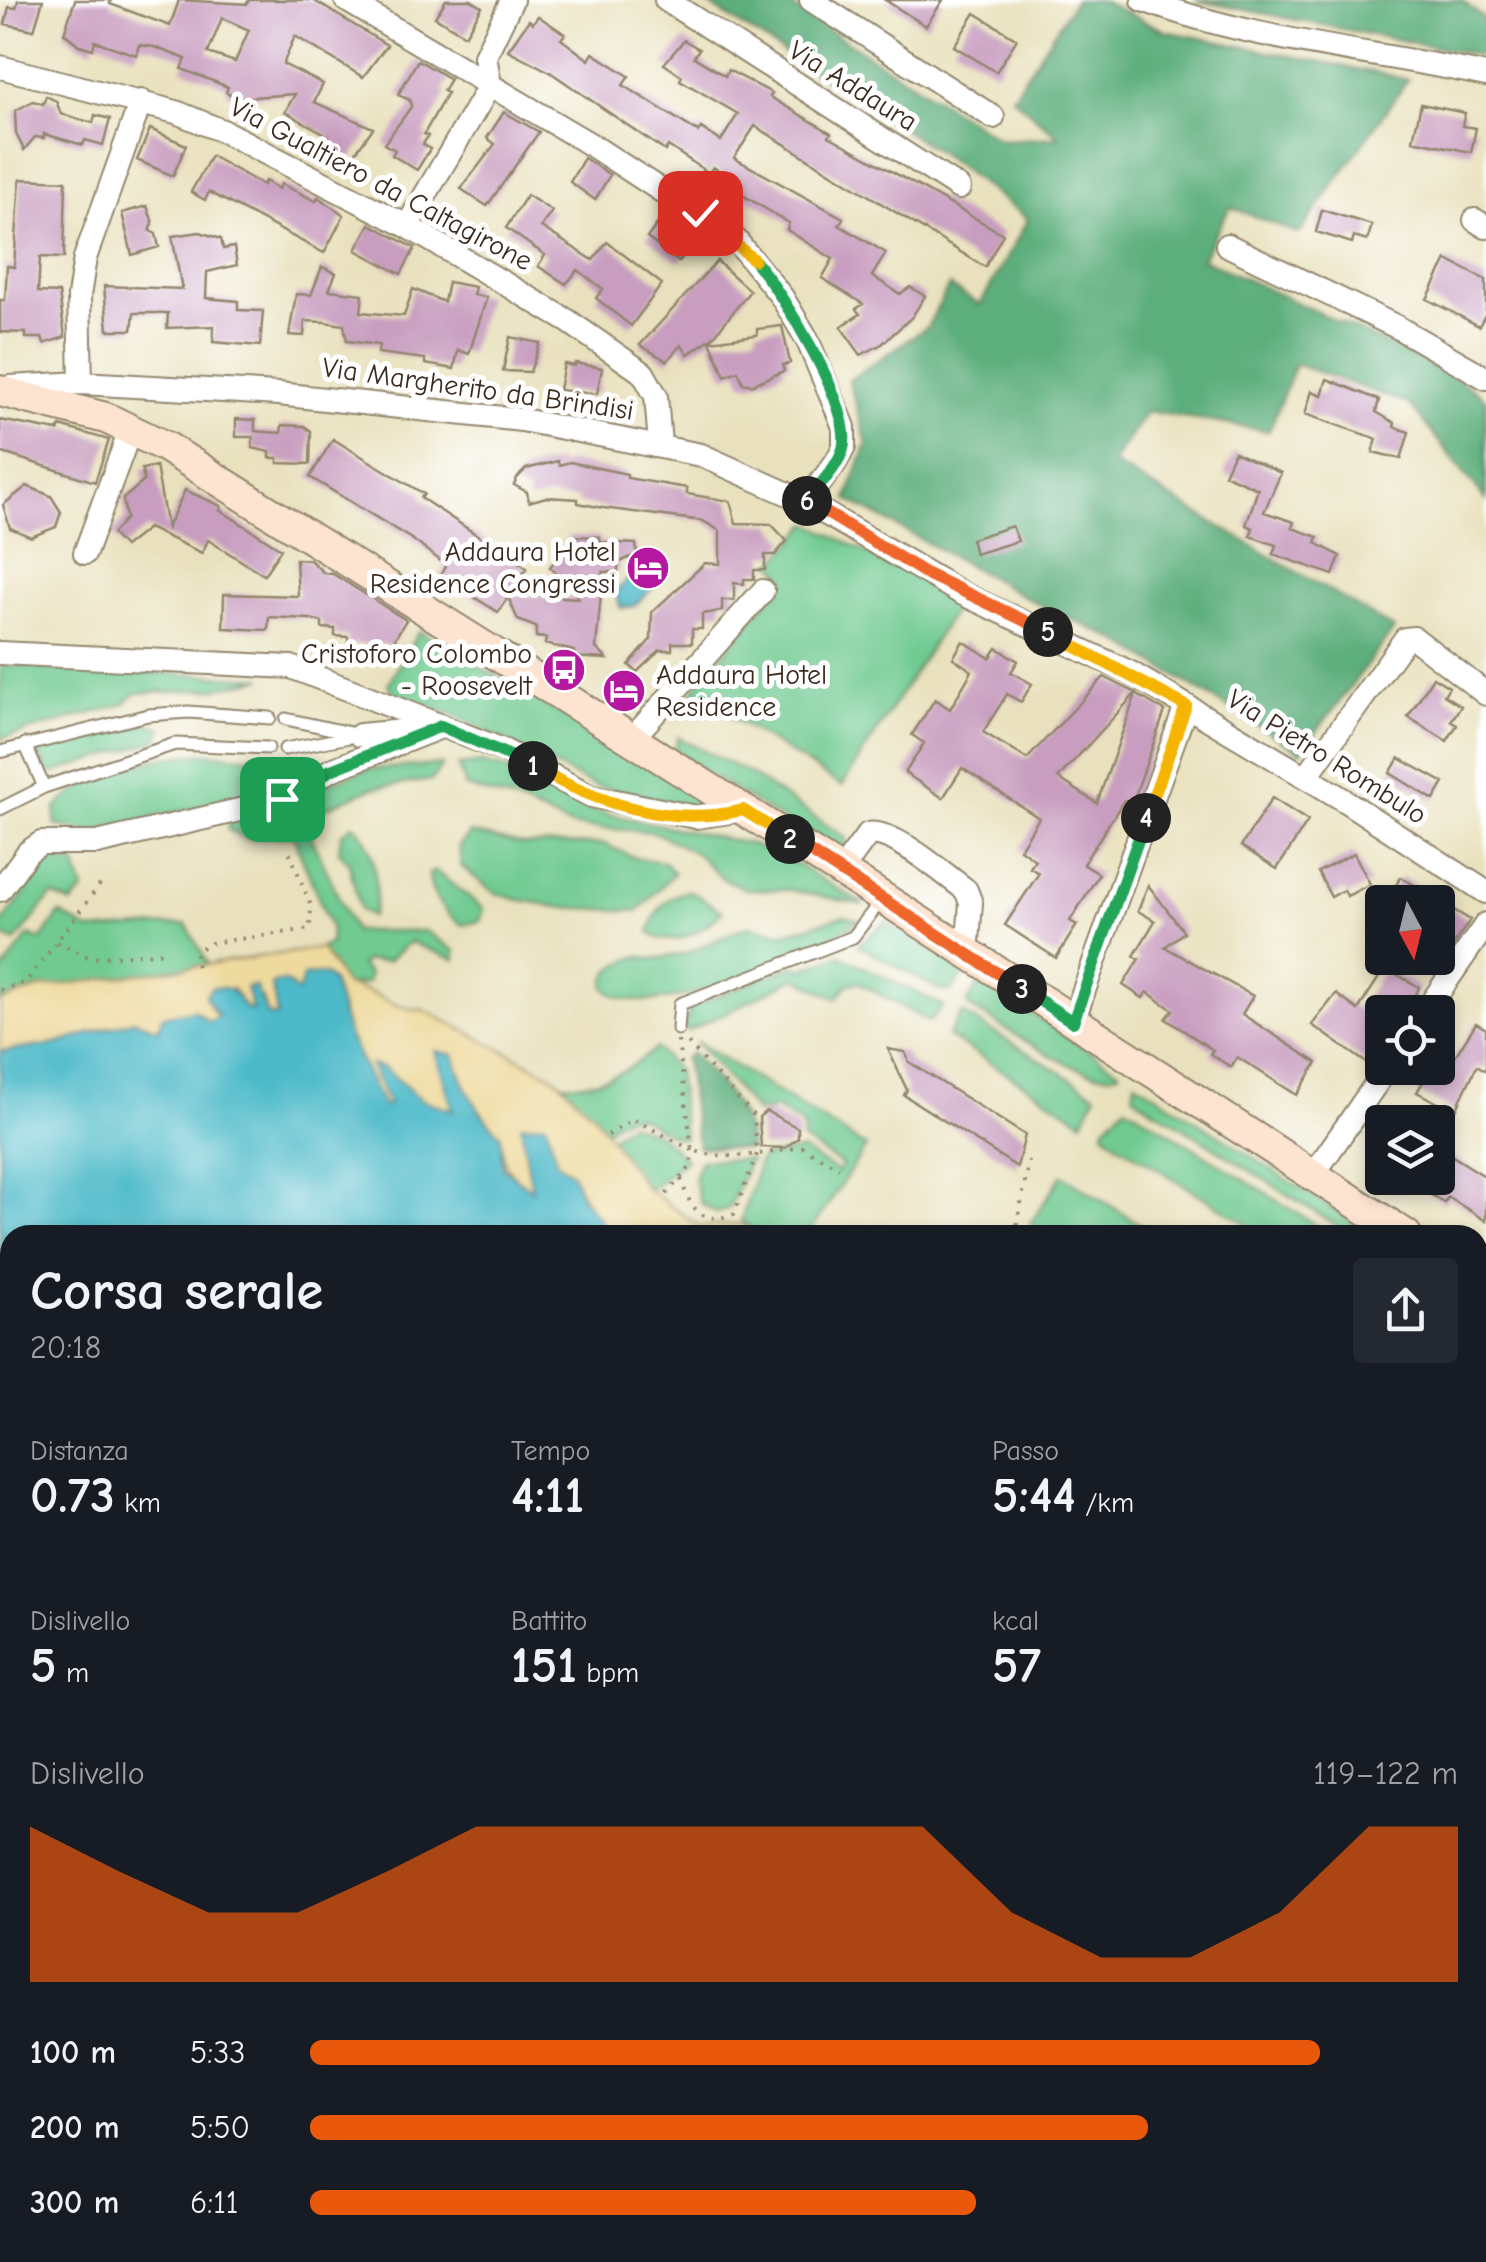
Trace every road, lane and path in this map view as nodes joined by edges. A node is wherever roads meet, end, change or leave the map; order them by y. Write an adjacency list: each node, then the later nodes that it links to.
1 (346, 0): 8 (street)
2 (512, 0): 8 (street)
3 (666, 0): 11 (street, Via Addaura)
4 (810, 0): 10 (street)
5 (1143, 0): 7 (street)
6 (0, 67): 9 (street, Via Gualtiero da Caltagirone)
7 (1486, 76)
8 (490, 84): 12 (street); 19 (street)
9 (140, 101): 12 (street, Via Gualtiero da Caltagirone); 15 (street)
10 (993, 117)
11 (959, 188)
12 (408, 226): 18 (street, Via Gualtiero da Caltagirone)
13 (1227, 244): 14 (street)
14 (1486, 378)
15 (80, 383): 16 (street, Via Margherito da Brindisi); 18 (street, Via Margherito da Brindisi)
16 (0, 389): 17 (main road)
17 (131, 428): 20 (street); 29 (main road)
18 (660, 444): 19 (street, Via Margherito da Brindisi)
19 (806, 502): 24 (street, Via Margherito da Brindisi)
20 (86, 554)
21 (763, 591): 29 (street)
22 (0, 654): 27 (street)
23 (1486, 694): 34 (street)
24 (1186, 706): 34 (street, Via Pietro Rombulo); 51 (street)
25 (270, 718): 30 (lane)
26 (286, 719): 28 (lane)
27 (441, 726): 28 (street); 37 (street); 41 (street)
28 (360, 735): 32 (lane)
29 (632, 738): 37 (main road)
30 (24, 744): 33 (lane); 35 (lane)
31 (268, 748): 35 (lane)
32 (285, 749)
33 (0, 752)
34 (1306, 777): 42 (street, Via Pietro Rombulo)
35 (44, 787): 36 (lane)
36 (0, 808)
37 (743, 810): 39 (main road)
38 (288, 848): 48 (path)
39 (841, 871): 43 (main road); 47 (street)
40 (102, 882): 45 (path)
41 (0, 890)
42 (1486, 892)
43 (883, 898): 47 (main road); 52 (lane)
44 (1486, 924): 50 (street)
45 (57, 942): 46 (path); 49 (path)
46 (168, 952)
47 (967, 953): 51 (main road)
48 (197, 966)
49 (0, 990)
50 (1437, 995)
51 (1073, 1022): 59 (main road)
52 (678, 1028): 55 (path); 56 (path)
53 (1376, 1085): 59 (street)
54 (608, 1135): 55 (path)
55 (692, 1150): 56 (path); 60 (path)
56 (757, 1154): 58 (path); 60 (path)
57 (1030, 1160): 62 (path)
58 (839, 1168)
59 (1313, 1176): 63 (main road)
60 (681, 1180): 61 (path)
61 (664, 1198)
62 (1017, 1225)
63 (1390, 1225)

